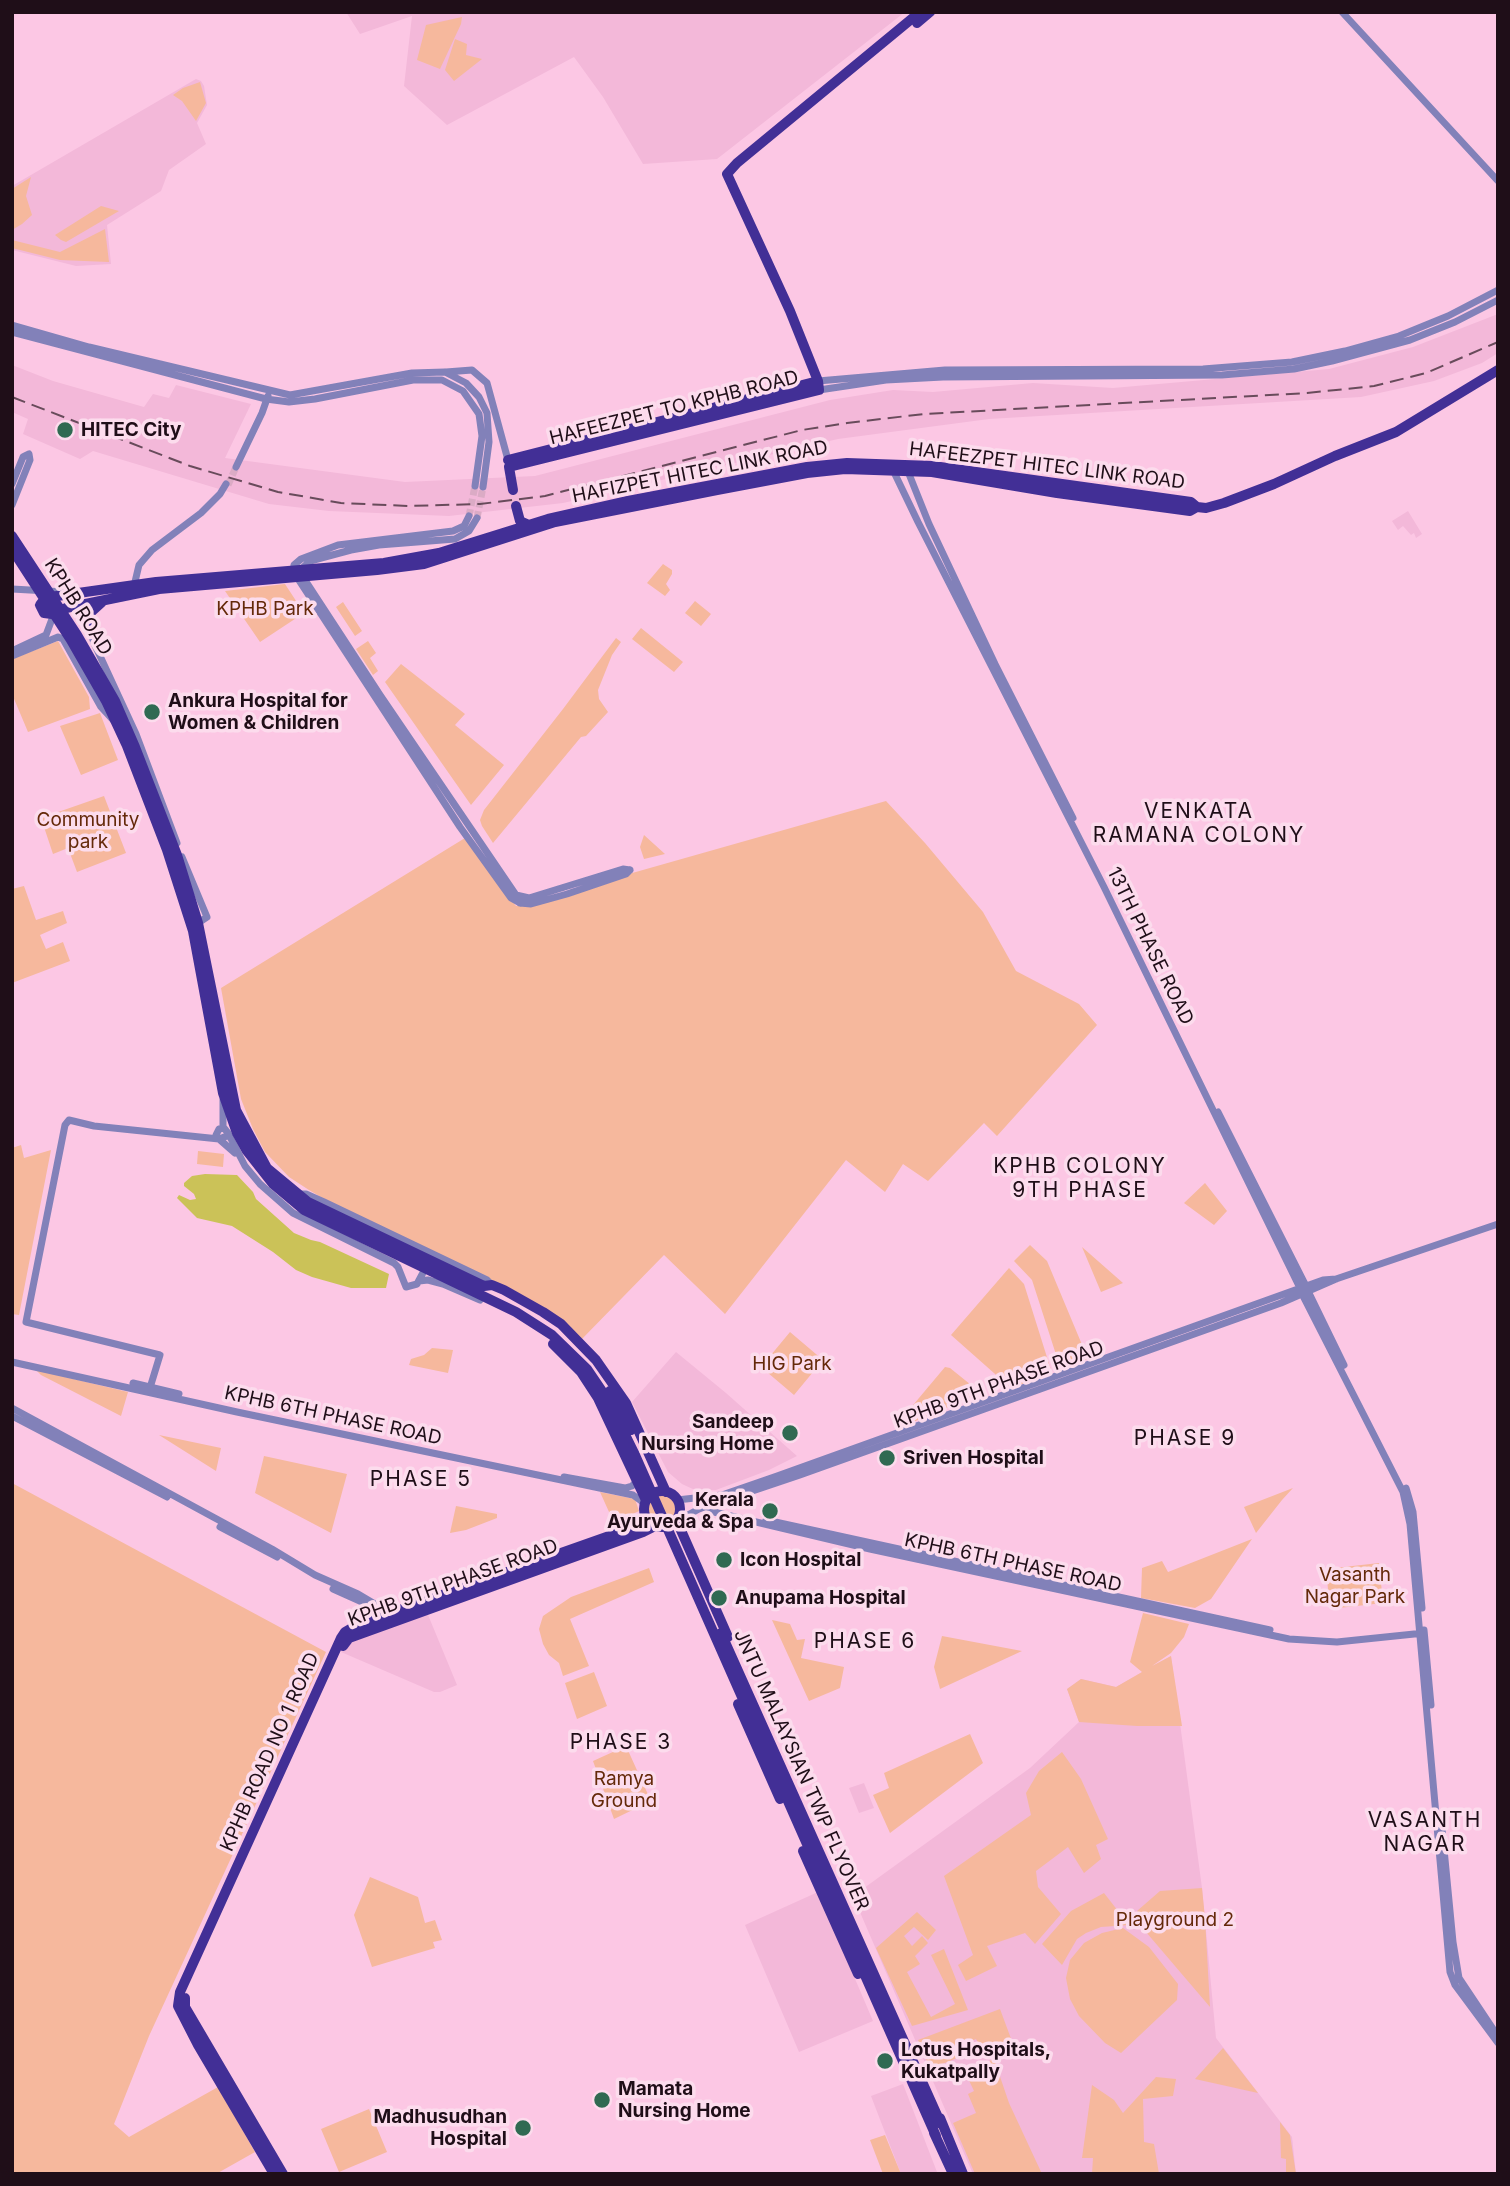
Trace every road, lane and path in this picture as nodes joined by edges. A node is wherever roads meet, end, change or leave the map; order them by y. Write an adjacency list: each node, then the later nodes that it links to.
1 (920, 12): 4 (main road)
2 (930, 12): 4 (main road)
3 (1342, 12): 5 (street)
4 (729, 181): 12 (main road, HAFEEZPET TO KPHB ROAD)
5 (1498, 181)
6 (1498, 290): 12 (street)
7 (1498, 300): 12 (street)
8 (12, 325): 14 (street)
9 (12, 332): 13 (street)
10 (1498, 370): 18 (main road, HAFEEZPET HITEC LINK ROAD)
11 (445, 372): 14 (street); 14 (street); 16 (street)
12 (819, 386): 16 (main road, HAFEEZPET TO KPHB ROAD)
13 (256, 396): 14 (street); 15 (street)
14 (267, 397): 15 (street); 15 (street)
15 (260, 412)
16 (508, 464): 21 (main road)
17 (892, 467): 18 (main road, HAFEEZPET HITEC LINK ROAD); 26 (street, 13TH PHASE ROAD); 27 (main road, HAFIZPET HITEC LINK ROAD); 30 (main road)
18 (907, 467): 25 (street, 13TH PHASE ROAD)
19 (12, 484): 22 (street)
20 (227, 484): 31 (street)
21 (513, 490)
22 (12, 505)
23 (516, 506): 27 (main road)
24 (473, 517): 30 (street)
25 (927, 519): 26 (street); 41 (street, 13TH PHASE ROAD)
26 (918, 522): 41 (street, 13TH PHASE ROAD)
27 (528, 525): 30 (main road, HAFIZPET HITEC LINK ROAD)
28 (12, 536): 39 (main road, KPHB ROAD)
29 (12, 549): 39 (main road, KPHB ROAD)
30 (298, 574): 31 (main road); 42 (street)
31 (137, 588): 33 (main road); 34 (main road)
32 (12, 589): 33 (street)
33 (76, 593): 35 (main road)
34 (105, 600): 35 (main road); 36 (main road)
35 (78, 607): 36 (street); 38 (street)
36 (87, 623): 37 (street); 43 (street)
37 (63, 639): 38 (street); 40 (street)
38 (12, 653)
39 (109, 699): 40 (main road); 43 (main road)
40 (119, 727): 44 (main road)
41 (1071, 818): 50 (street, 13TH PHASE ROAD)
42 (521, 900): 42 (street)
43 (198, 923): 49 (main road)
44 (223, 1093): 45 (street); 47 (main road)
45 (222, 1132): 48 (street); 53 (street)
46 (1498, 1224): 50 (street, KPHB 9TH PHASE ROAD)
47 (429, 1271): 48 (street); 51 (main road)
48 (419, 1281): 51 (street)
49 (490, 1287): 56 (main road); 75 (main road, JNTU MALAYSIAN TWP FLYOVER)
50 (1304, 1290): 60 (street, KPHB 9TH PHASE ROAD); 62 (street, KPHB 9TH PHASE ROAD); 67 (street, 13TH PHASE ROAD)
51 (497, 1303): 57 (main road); 75 (main road, JNTU MALAYSIAN TWP FLYOVER)
52 (12, 1359): 53 (street, KPHB 6TH PHASE ROAD)
53 (150, 1390): 58 (street, KPHB 6TH PHASE ROAD); 61 (street, KPHB 6TH PHASE ROAD)
54 (12, 1408): 66 (street)
55 (12, 1416): 66 (street)
56 (643, 1442): 57 (main road); 59 (main road)
57 (625, 1451): 58 (main road)
58 (638, 1480): 61 (main road)
59 (666, 1492): 60 (main road); 61 (main road)
60 (677, 1500): 65 (main road)
61 (645, 1501): 64 (main road)
62 (720, 1503): 63 (street, KPHB 9TH PHASE ROAD); 68 (street, KPHB 6TH PHASE ROAD)
63 (706, 1506): 65 (street, KPHB 9TH PHASE ROAD); 68 (street, KPHB 6TH PHASE ROAD)
64 (654, 1524): 65 (main road); 66 (main road, KPHB ROAD NO 1 ROAD); 70 (main road); 71 (main road, KPHB 9TH PHASE ROAD)
65 (678, 1524): 69 (main road)
66 (385, 1615): 71 (main road, KPHB ROAD NO 1 ROAD)
67 (1422, 1633): 68 (street, KPHB 6TH PHASE ROAD); 73 (street); 74 (street)
68 (1315, 1641)
69 (736, 1655): 70 (main road); 76 (main road)
70 (720, 1662): 77 (main road)
71 (291, 1754): 72 (main road, KPHB ROAD NO 1 ROAD); 72 (main road, KPHB 9TH PHASE ROAD)
72 (183, 1994): 78 (main road); 79 (main road)
73 (1498, 2035)
74 (1498, 2043)
75 (933, 2116): 76 (main road, JNTU MALAYSIAN TWP FLYOVER); 77 (main road, JNTU MALAYSIAN TWP FLYOVER)
76 (941, 2124): 81 (main road)
77 (936, 2136): 80 (main road)
78 (274, 2174)
79 (283, 2174)
80 (953, 2174)
81 (963, 2174)

